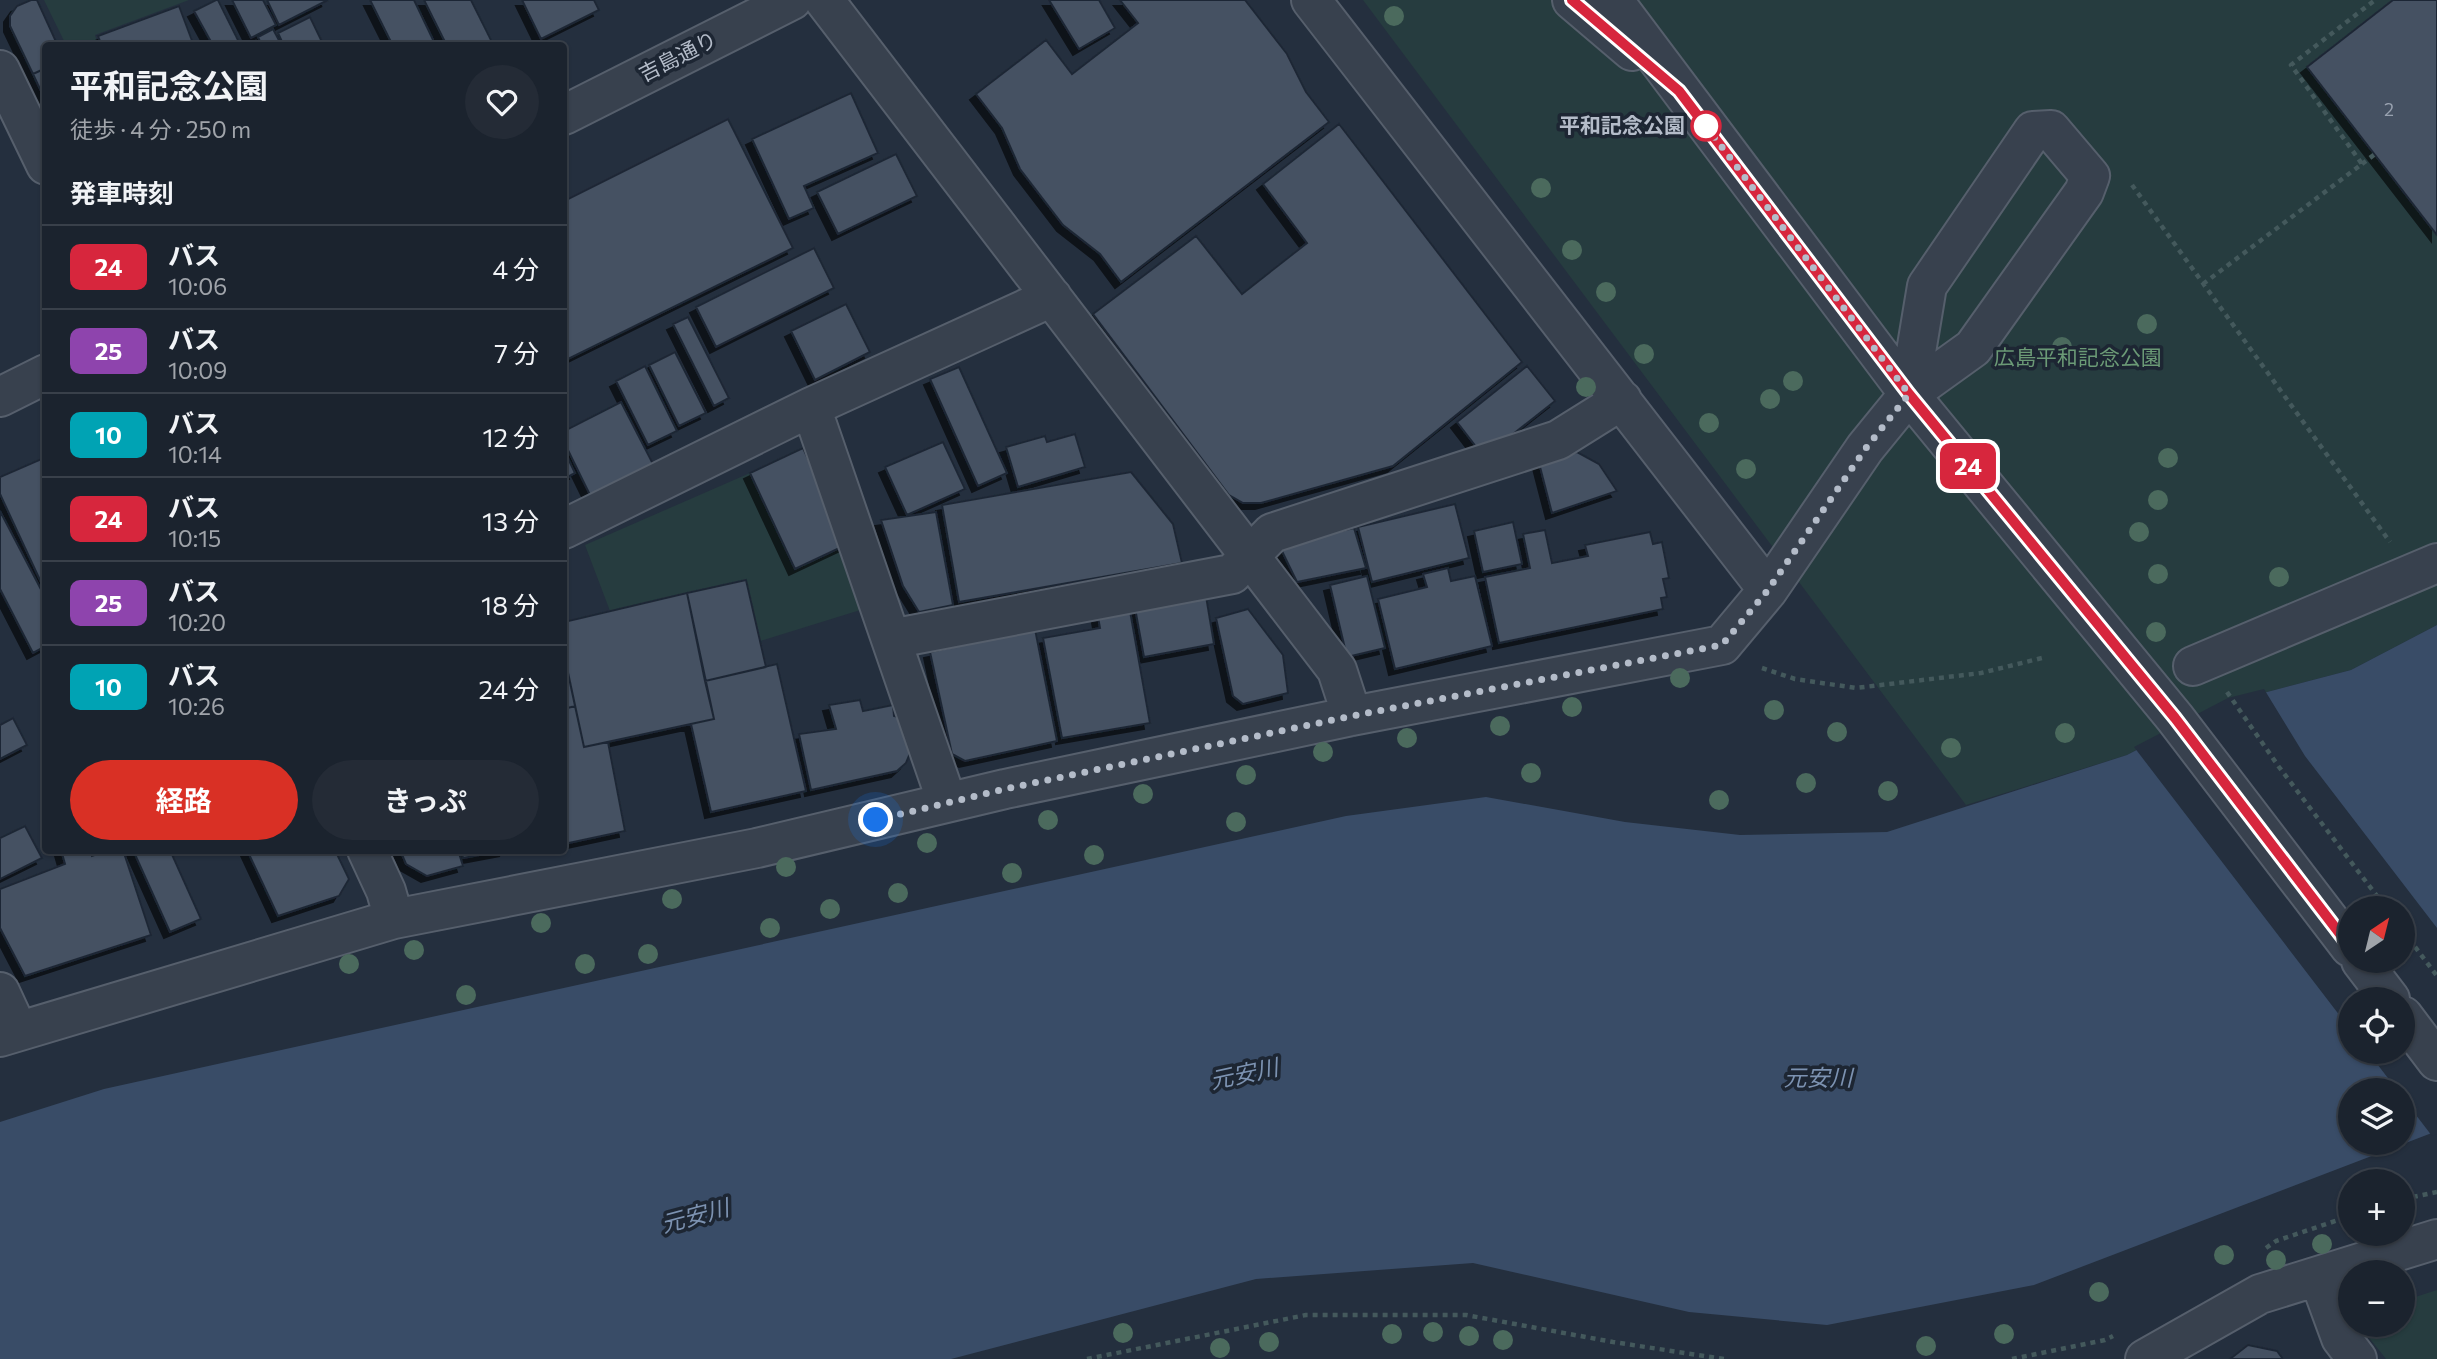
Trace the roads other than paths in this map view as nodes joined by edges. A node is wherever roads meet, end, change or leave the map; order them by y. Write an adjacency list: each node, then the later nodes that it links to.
1 (792, 0): 8 (street, 吉島通り)
2 (824, 0): 10 (street)
3 (1311, 0): 14 (street)
4 (1572, 0): 7 (street)
5 (1613, 0): 7 (street)
6 (0, 70): 9 (street)
7 (1679, 91): 12 (street)
8 (567, 113)
9 (42, 157)
10 (1052, 297): 15 (street); 17 (street)
11 (42, 376): 13 (street)
12 (1909, 394): 12 (street); 19 (street); 26 (street)
13 (0, 397)
14 (1622, 400): 17 (street); 19 (street)
15 (811, 407): 16 (street); 20 (street)
16 (567, 528)
17 (1249, 555): 20 (street); 22 (street)
18 (2425, 568): 21 (street)
19 (1768, 590): 22 (street)
20 (891, 639): 23 (street)
21 (2193, 666)
22 (1352, 716): 23 (street)
23 (947, 803): 25 (street)
24 (369, 854): 25 (street)
25 (394, 919): 31 (street)
26 (2338, 931)
27 (2370, 973): 28 (street)
28 (2381, 987)
29 (0, 992): 31 (street)
30 (2415, 1032): 32 (street)
31 (9, 1034)
32 (2437, 1061)
33 (2437, 1240): 34 (street)
34 (2319, 1278): 35 (street); 36 (street)
35 (2145, 1359)
36 (2357, 1359)

